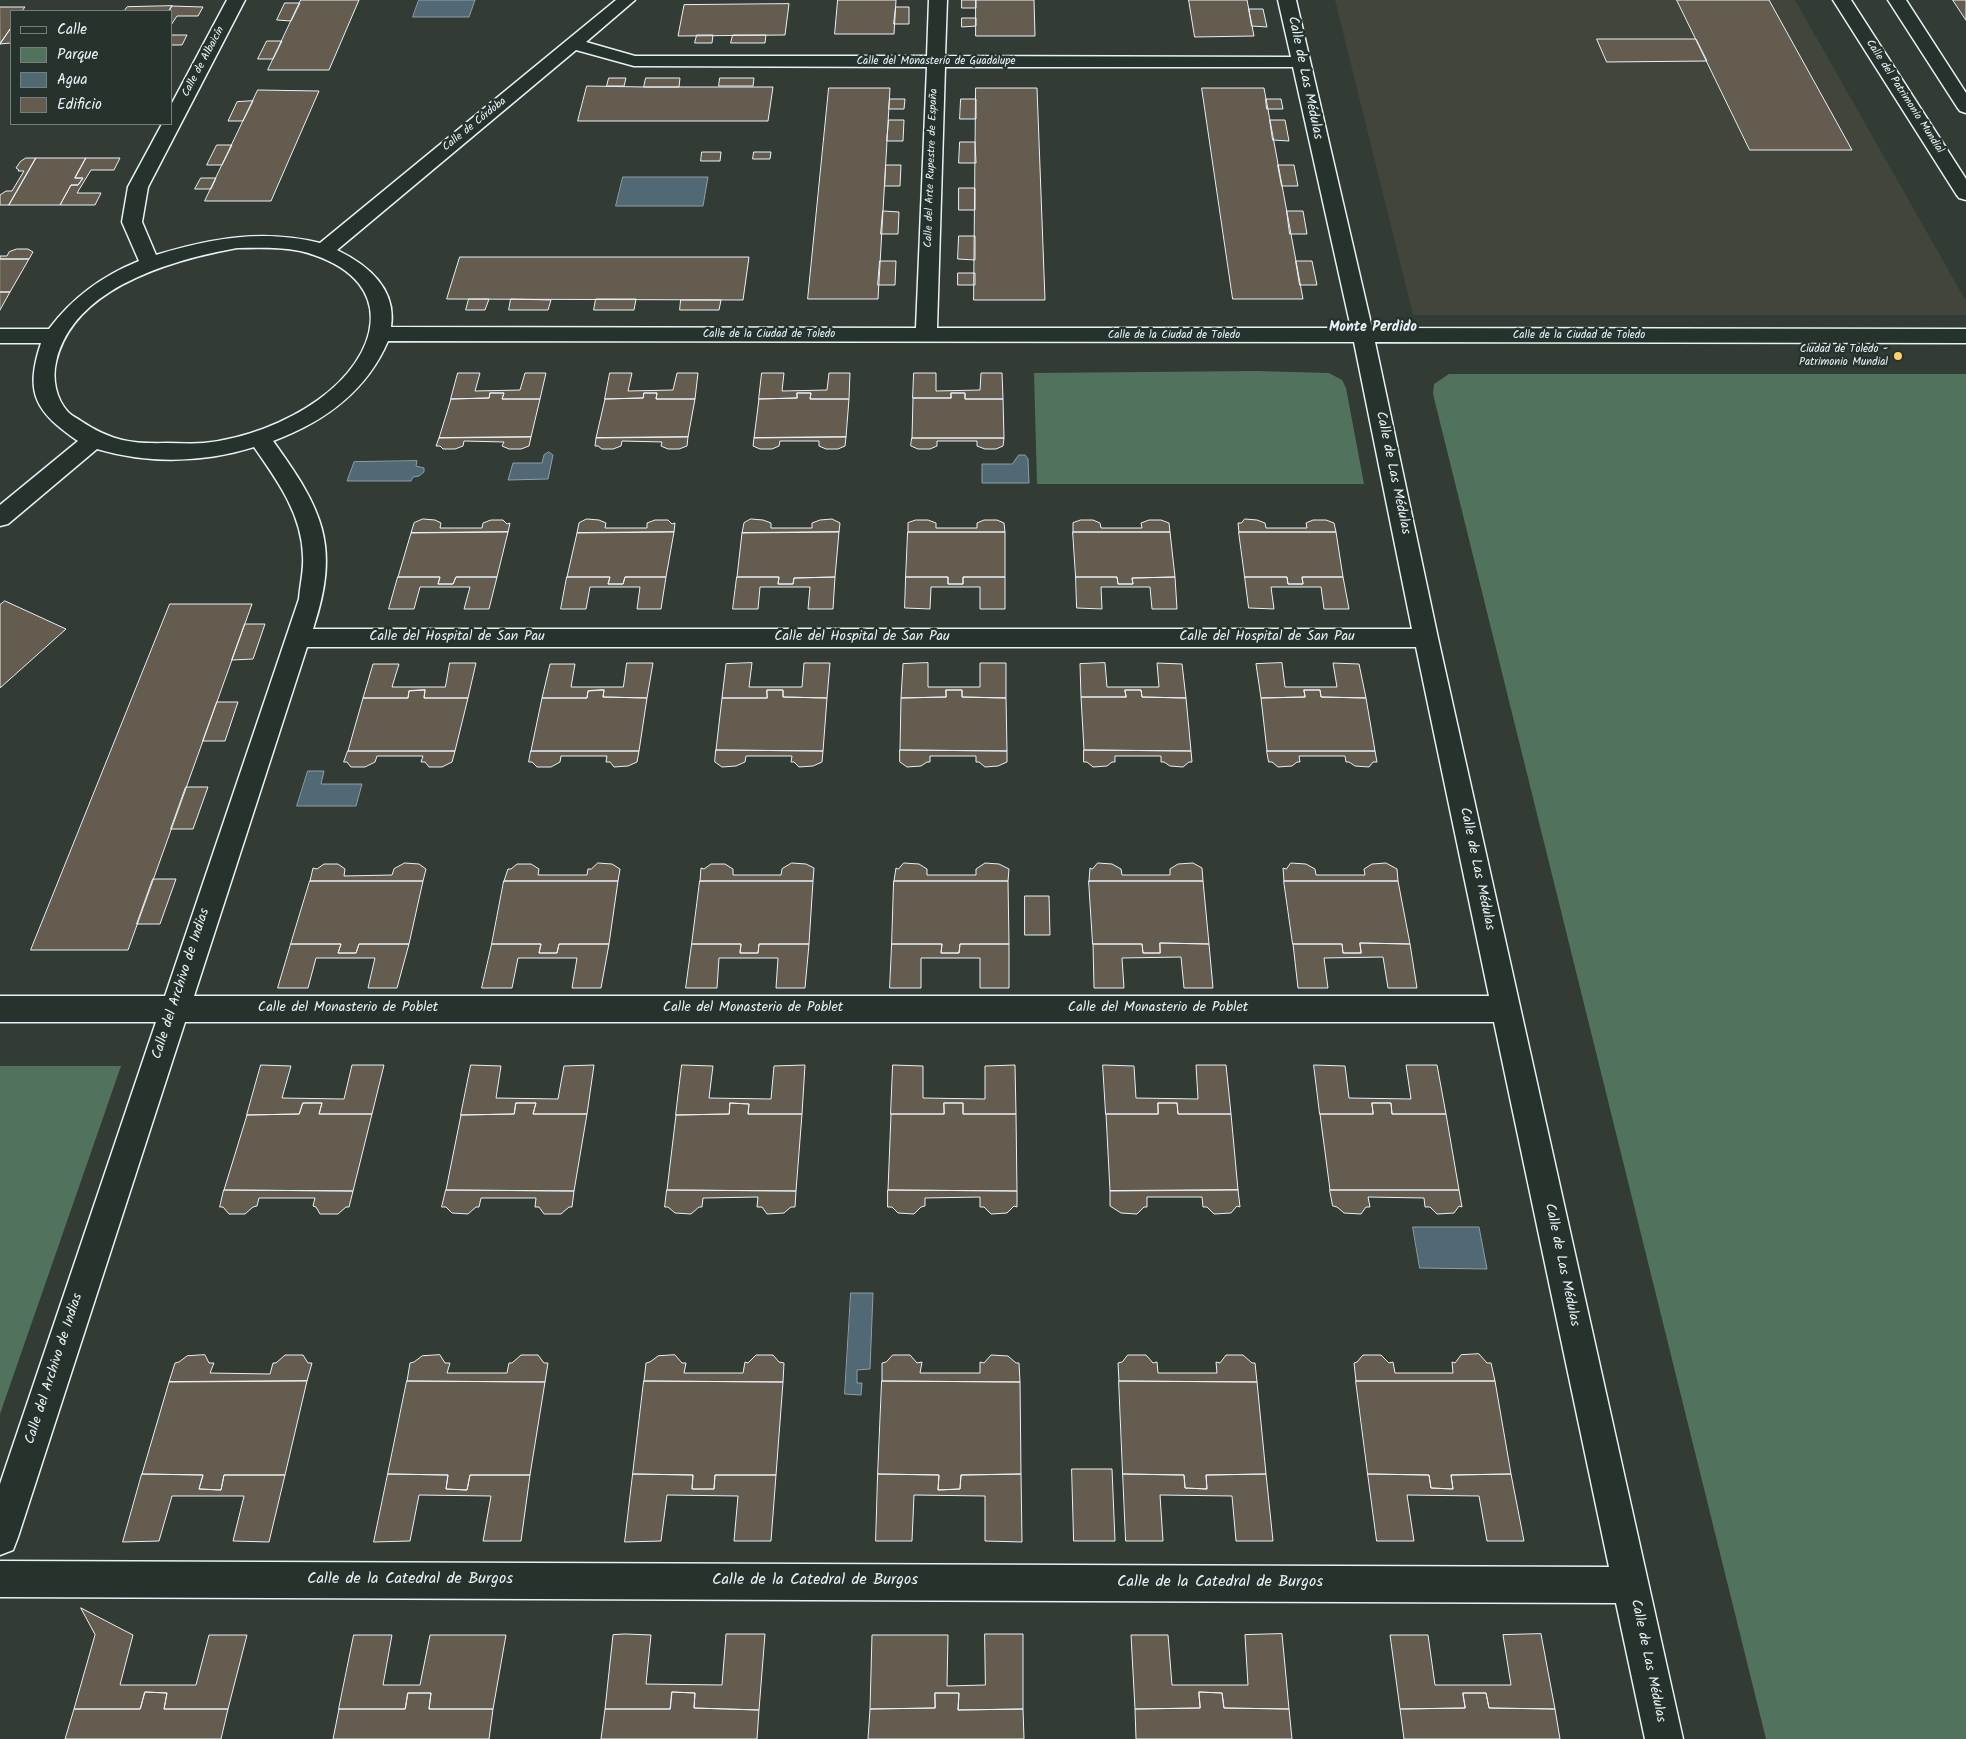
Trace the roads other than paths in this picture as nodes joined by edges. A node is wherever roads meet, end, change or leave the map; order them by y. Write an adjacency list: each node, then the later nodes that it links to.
1 (236, 0): 11 (street, Calle de Albaicín)
2 (626, 0): 7 (street, Calle de Córdoba)
3 (938, 0): 8 (street, Calle del Arte Rupestre de España)
4 (1287, 0): 9 (street, Calle de Las Médulas)
5 (1842, 0): 13 (street, Calle del Patrimonio Mundial)
6 (1896, 0): 10 (street)
7 (573, 44): 8 (street, Calle del Monasterio de Guadalupe); 14 (street, Calle de Córdoba)
8 (936, 62): 9 (street, Calle del Monasterio de Guadalupe); 17 (street, Calle del Arte Rupestre de España)
9 (1300, 62): 20 (street, Calle de Las Médulas)
10 (1966, 107)
11 (172, 122)
12 (170, 125): 15 (street, Calle de Albaicín)
13 (1966, 194)
14 (322, 251): 15 (street); 16 (street)
15 (150, 263): 19 (street)
16 (382, 334): 17 (street, Calle de la Ciudad de Toledo); 22 (street)
17 (926, 335): 20 (street, Calle de la Ciudad de Toledo)
18 (0, 336): 19 (street)
19 (54, 336): 23 (street)
20 (1363, 336): 21 (street, Calle de la Ciudad de Toledo); 26 (street, Calle de Las Médulas)
21 (1966, 336)
22 (259, 438): 23 (street); 25 (street, Calle del Archivo de Indias)
23 (94, 440): 24 (street)
24 (0, 518)
25 (297, 638): 26 (street, Calle del Hospital de San Pau); 28 (street, Calle del Archivo de Indias)
26 (1426, 638): 29 (street, Calle de Las Médulas)
27 (0, 1009): 28 (street, Calle del Monasterio de Poblet)
28 (174, 1009): 29 (street, Calle del Monasterio de Poblet); 30 (street, Calle del Archivo de Indias)
29 (1506, 1009): 32 (street, Calle de Las Médulas)
30 (0, 1537)
31 (0, 1579): 32 (street, Calle de la Catedral de Burgos)
32 (1630, 1585): 33 (street, Calle de Las Médulas)
33 (1664, 1739)

